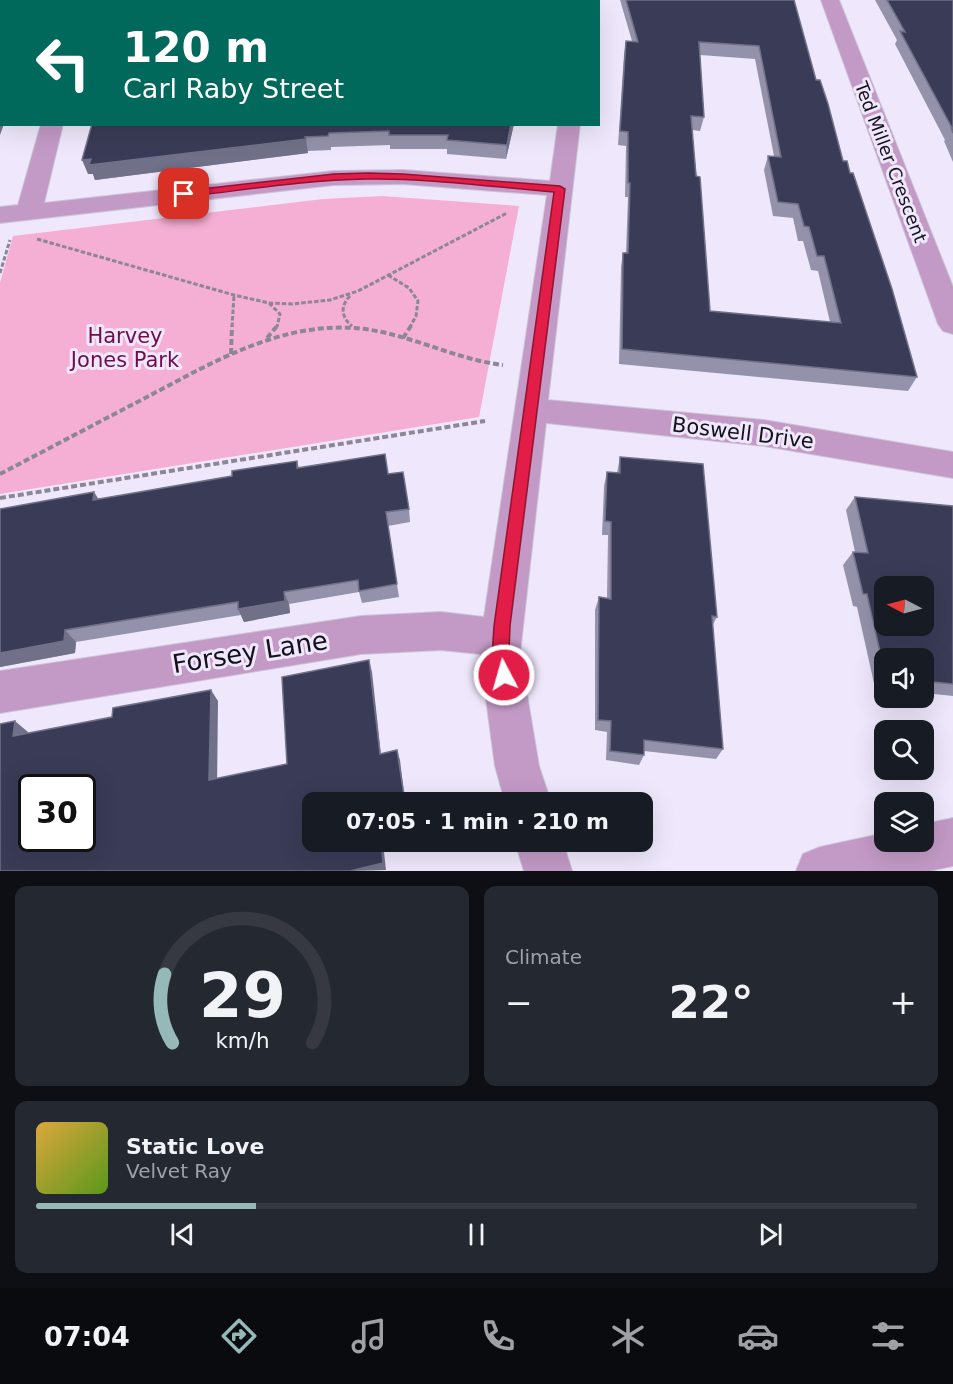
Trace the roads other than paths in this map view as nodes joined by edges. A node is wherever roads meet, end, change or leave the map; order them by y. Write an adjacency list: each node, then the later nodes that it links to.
1 (830, 0): 7 (street, Ted Miller Crescent)
2 (51, 126): 5 (street)
3 (569, 126): 4 (street)
4 (560, 189): 5 (street); 8 (street)
5 (29, 212): 6 (street)
6 (5, 225)
7 (953, 324)
8 (531, 410): 9 (street, Boswell Drive); 10 (street)
9 (953, 465)
10 (501, 638): 11 (street, Forsey Lane); 12 (street)
11 (0, 692)
12 (525, 792)
13 (953, 842): 16 (street)
14 (542, 852): 15 (street)
15 (548, 871)
16 (820, 871)

